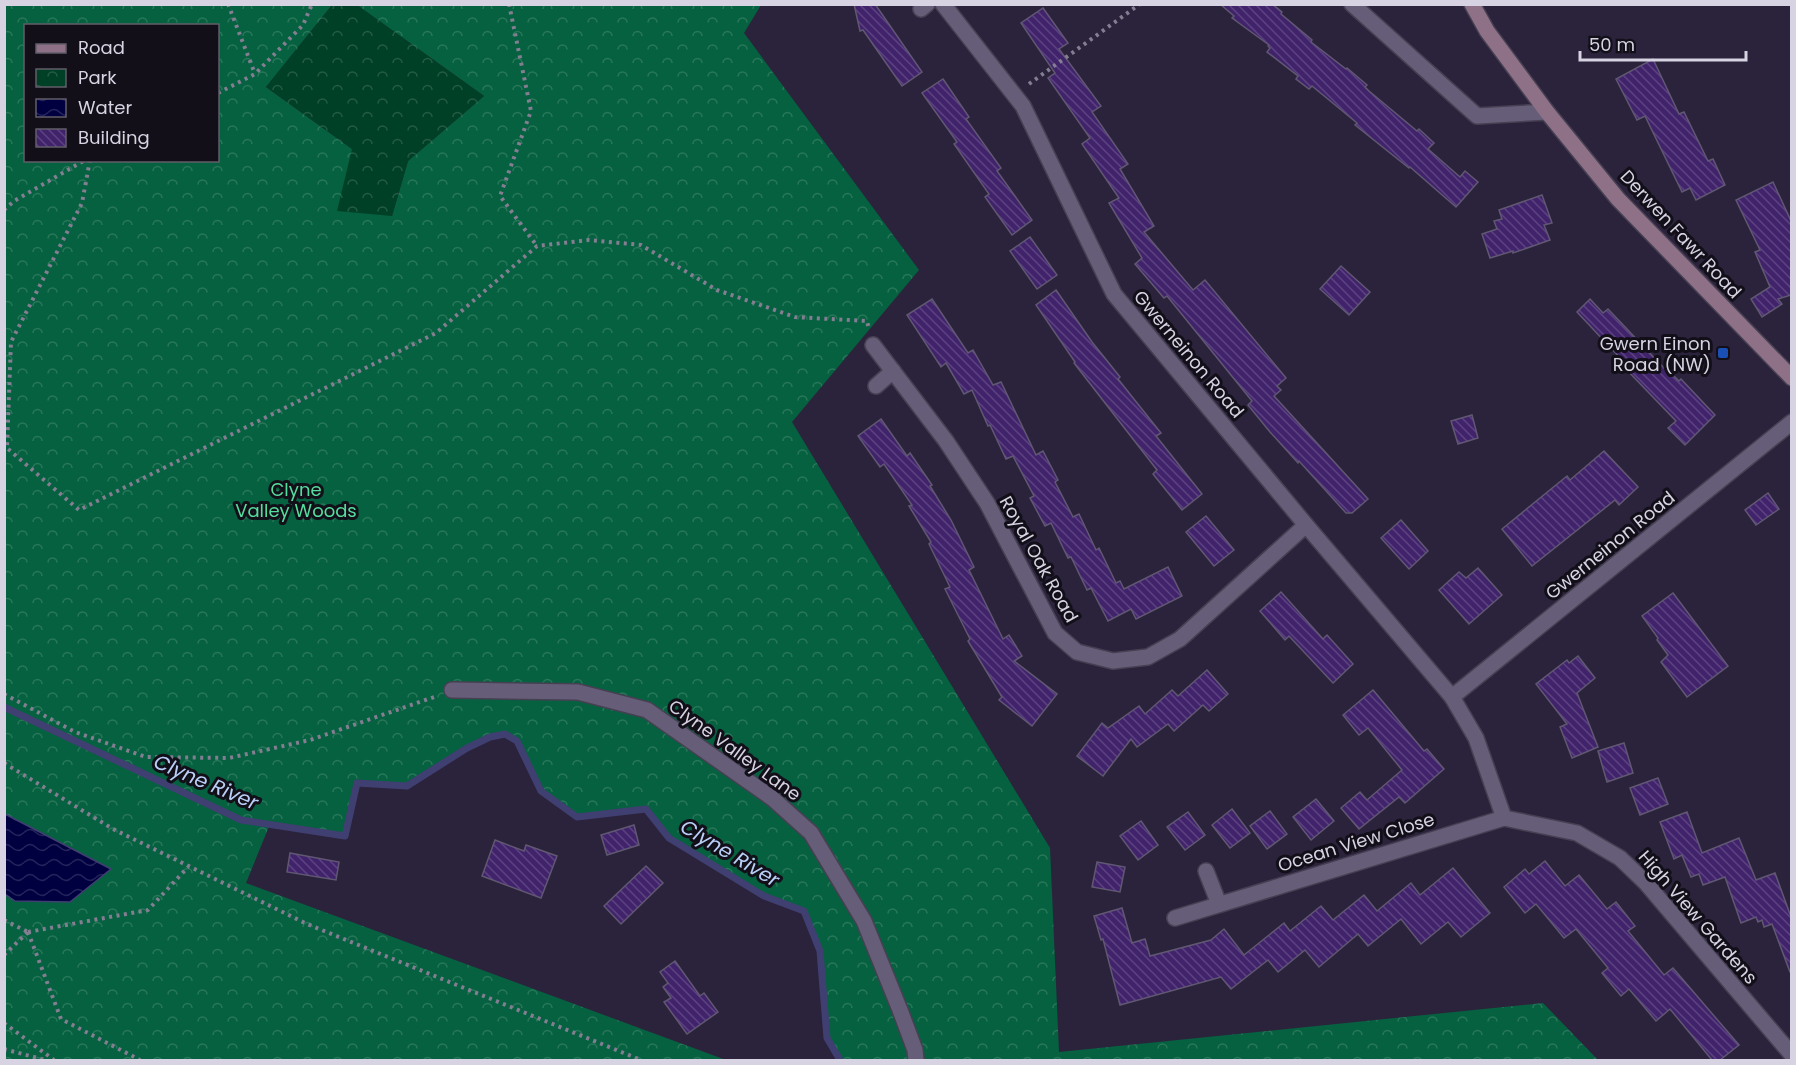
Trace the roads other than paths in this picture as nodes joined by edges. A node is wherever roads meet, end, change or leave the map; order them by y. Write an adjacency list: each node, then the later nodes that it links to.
1 (943, 4): 10 (street, Gwerneinon Road)
2 (1352, 4): 4 (street)
3 (1472, 4): 4 (main road, Derwen Fawr Road)
4 (1547, 112): 7 (main road, Derwen Fawr Road)
5 (873, 345): 6 (street, Royal Oak Road)
6 (893, 371): 8 (street); 10 (street, Royal Oak Road)
7 (1791, 378)
8 (876, 386)
9 (1791, 422): 12 (street, Gwerneinon Road)
10 (1306, 525): 12 (street, Gwerneinon Road)
11 (452, 690): 18 (street, Clyne Valley Lane)
12 (1452, 698): 13 (street, Gwerneinon Road)
13 (1504, 818): 15 (street, Ocean View Close); 17 (street, High View Gardens)
14 (1206, 872): 15 (street)
15 (1219, 904): 16 (street, Ocean View Close)
16 (1175, 918)
17 (1786, 1056)
18 (916, 1060)

